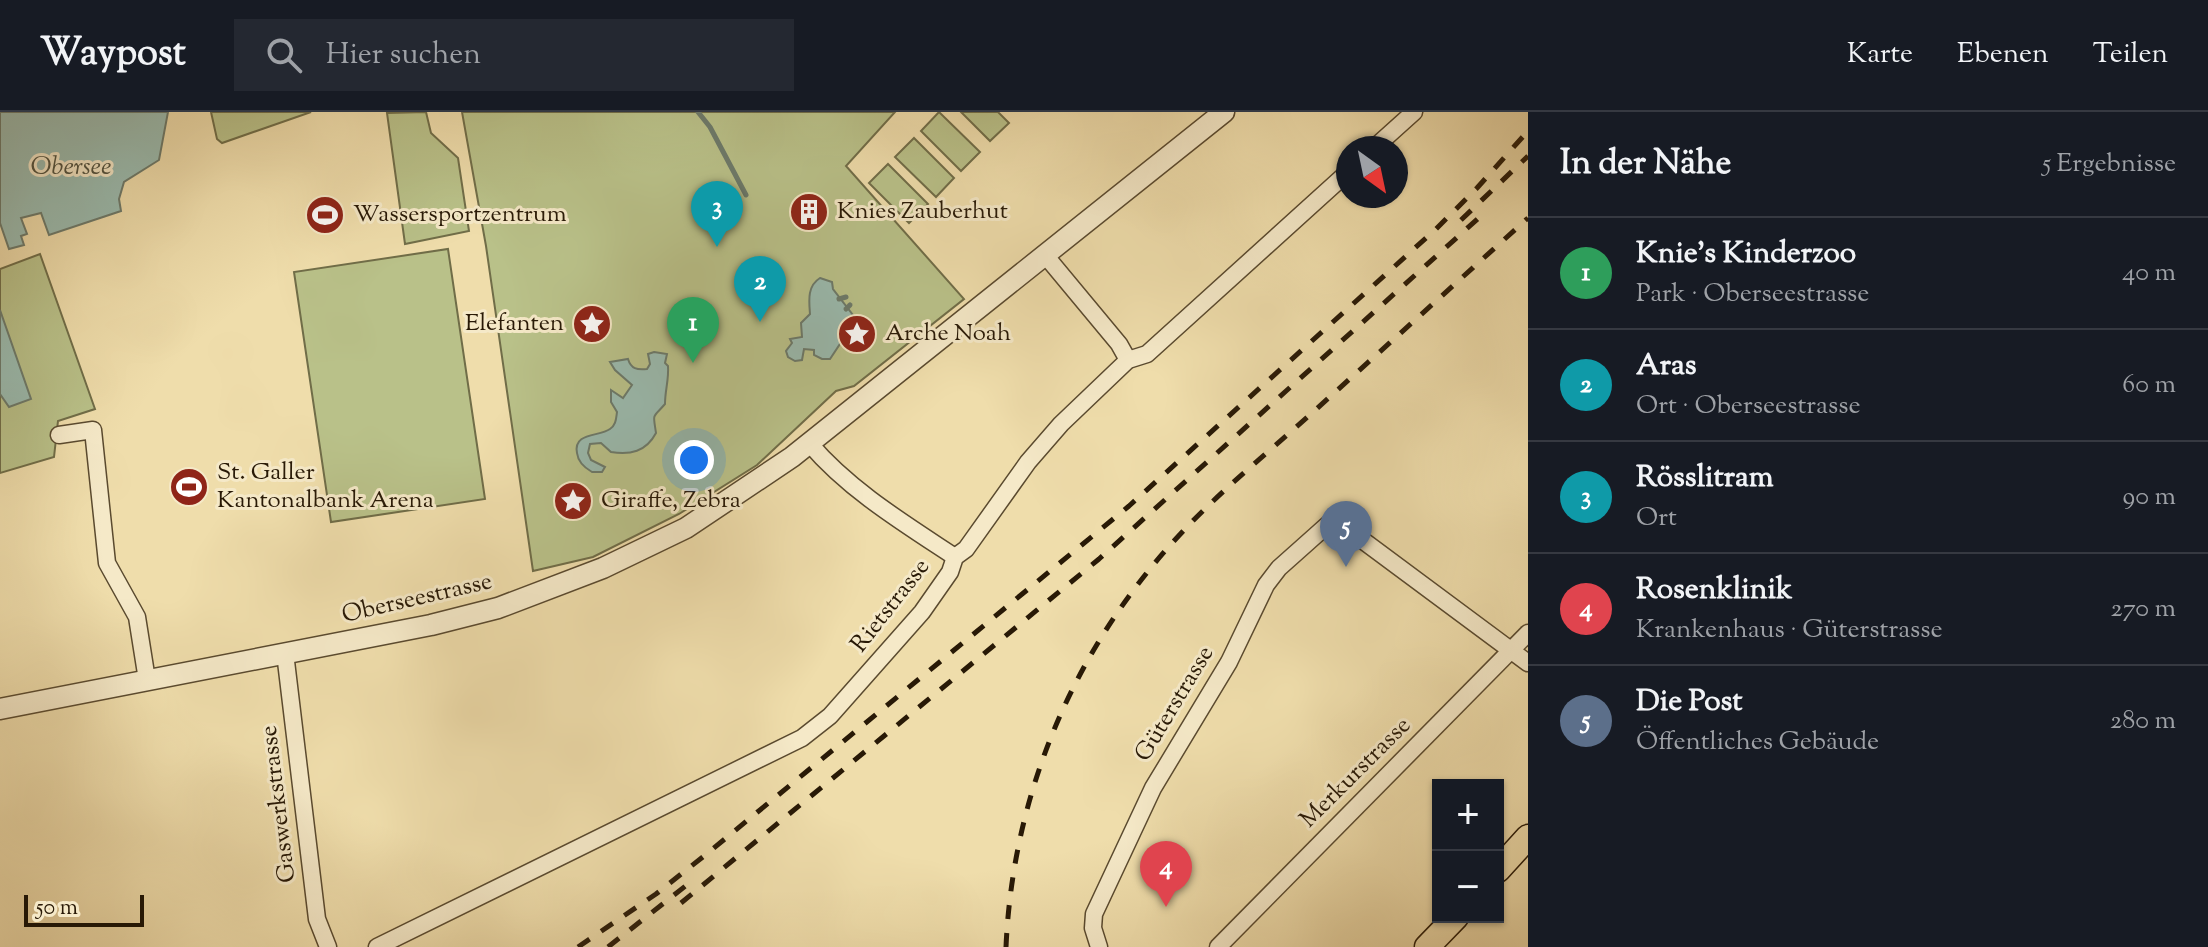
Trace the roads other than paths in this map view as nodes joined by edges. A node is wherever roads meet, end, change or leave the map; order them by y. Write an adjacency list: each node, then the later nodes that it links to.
1 (1224, 112): 5 (street, Oberseestrasse)
2 (1414, 112): 3 (street)
3 (1387, 136)
4 (1336, 183): 6 (street, Rietstrasse)
5 (1045, 255): 6 (street); 8 (street, Oberseestrasse)
6 (1128, 360): 9 (street, Rietstrasse)
7 (59, 435): 14 (street)
8 (810, 444): 9 (street); 12 (street, Oberseestrasse)
9 (955, 557): 21 (street, Rietstrasse)
10 (1528, 633): 11 (street, Merkurstrasse)
11 (1511, 651): 13 (street); 19 (street, Güterstrasse); 22 (street, Merkurstrasse)
12 (285, 653): 14 (street, Oberseestrasse); 20 (street, Gaswerkstrasse)
13 (1528, 663)
14 (147, 680): 15 (street, Oberseestrasse)
15 (0, 709)
16 (1528, 837): 17 (main road)
17 (1504, 863)
18 (1450, 923): 23 (main road)
19 (1097, 941)
20 (328, 947)
21 (377, 947)
22 (1218, 947)
23 (1427, 947)

